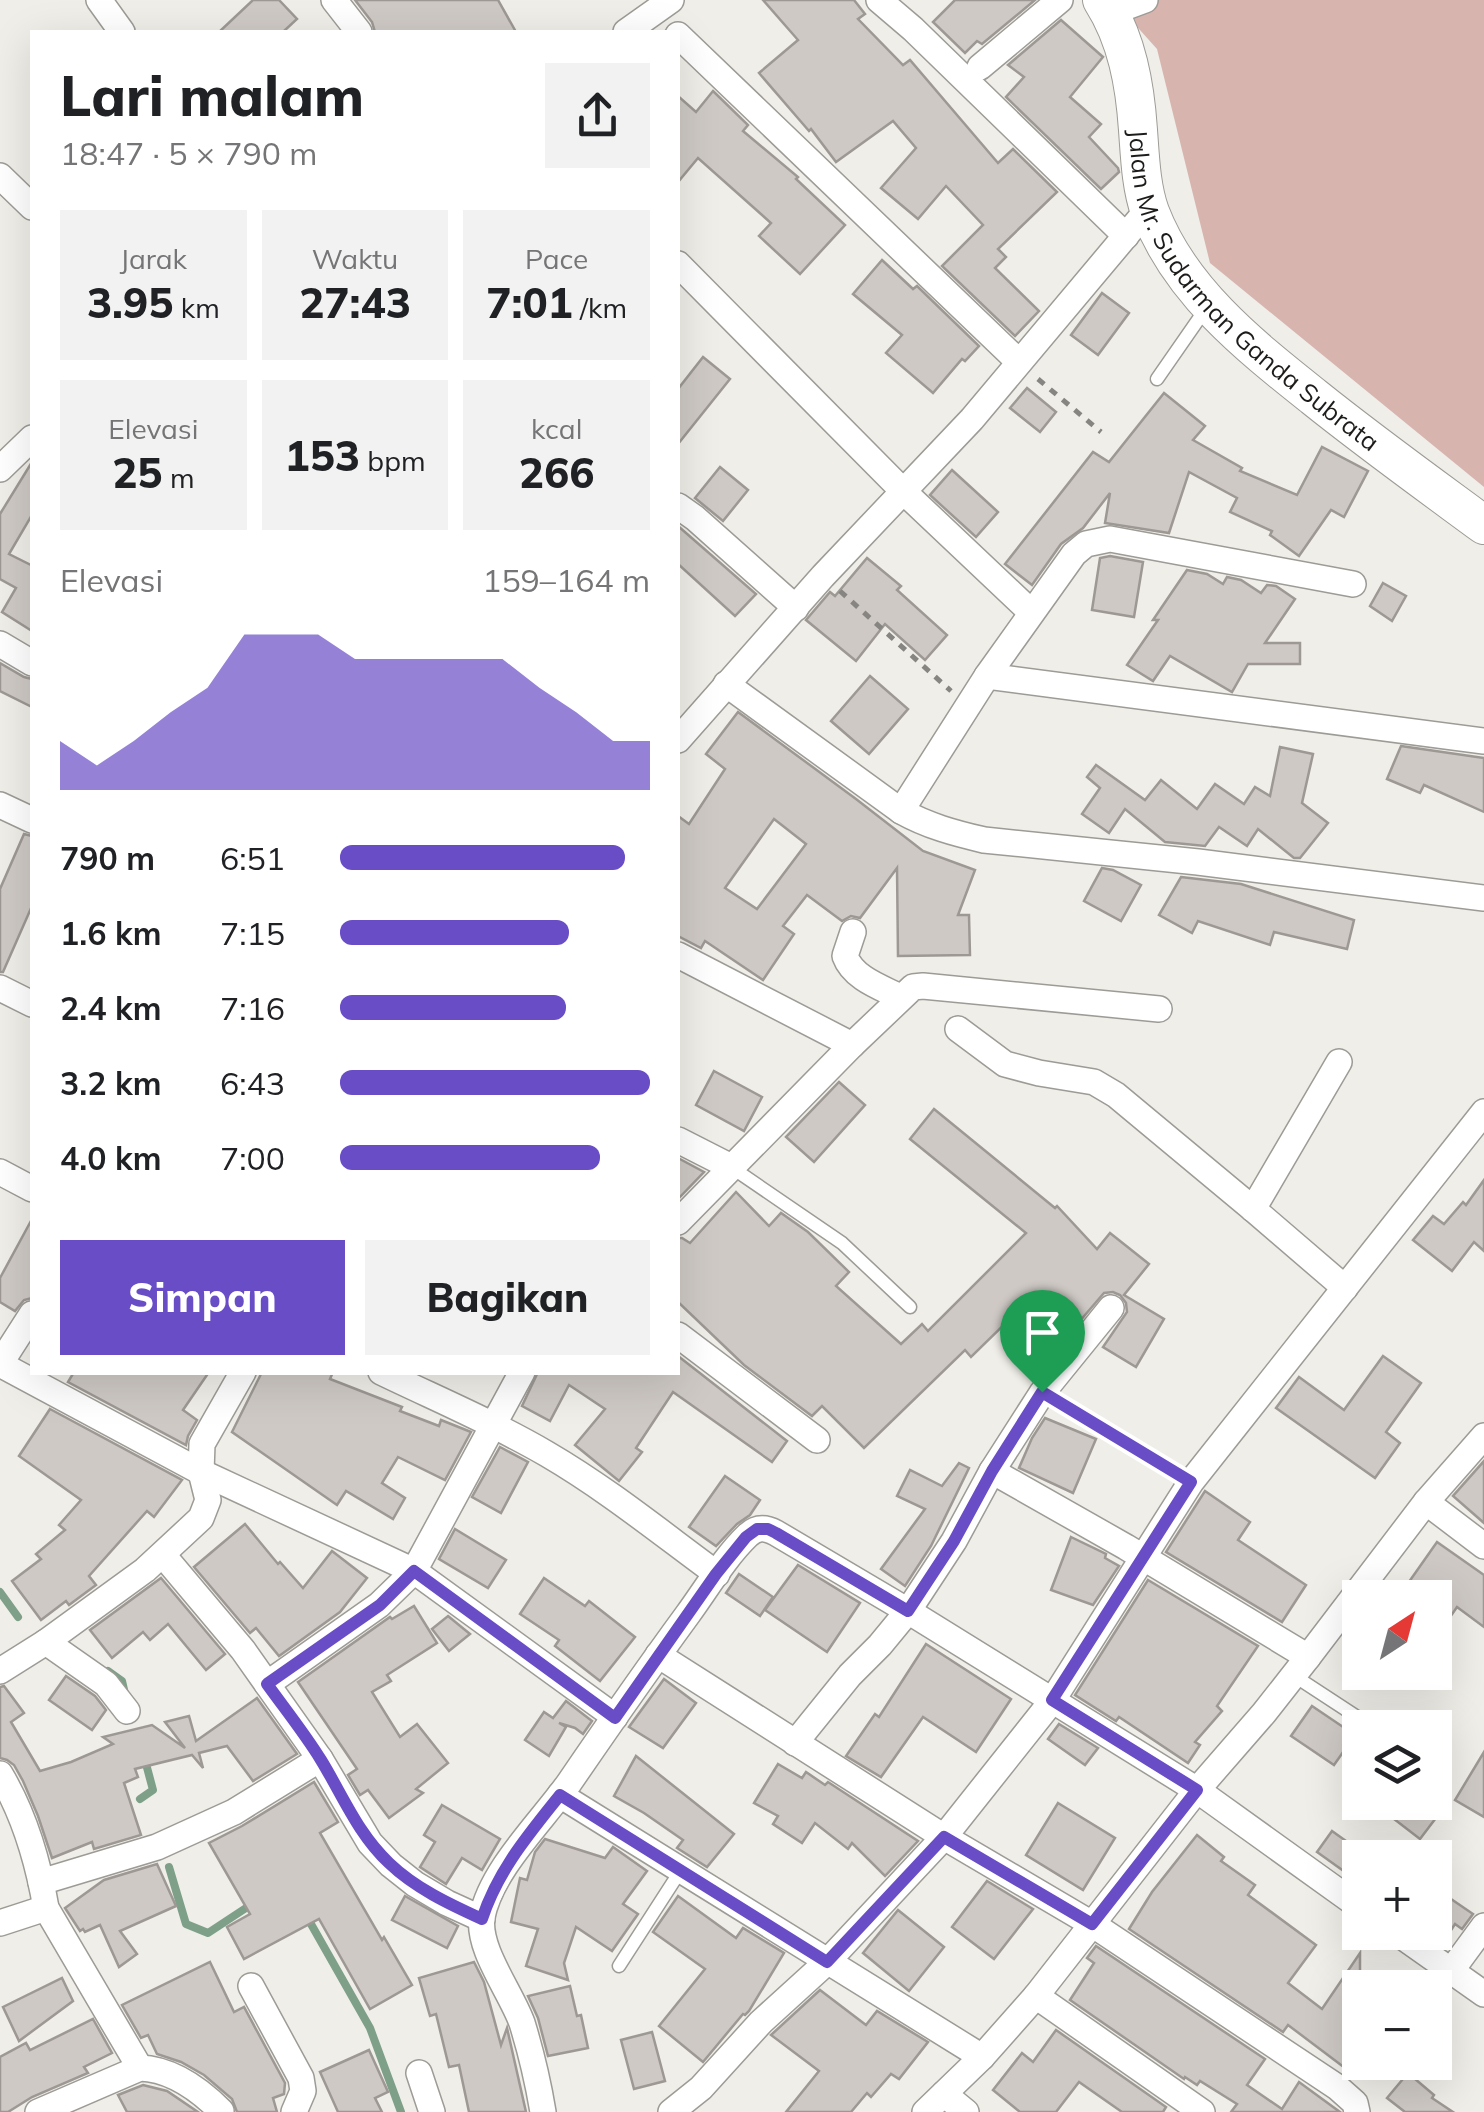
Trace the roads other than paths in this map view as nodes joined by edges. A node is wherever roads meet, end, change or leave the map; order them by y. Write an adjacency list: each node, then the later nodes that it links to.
1 (98, 0): 7 (street)
2 (334, 0): 8 (street)
3 (879, 0): 15 (street)
4 (1060, 0): 12 (street)
5 (1119, 4): 15 (street, Jalan Mr. Sudarman Ganda Subrata)
6 (662, 6): 9 (street); 10 (street)
7 (120, 30)
8 (357, 30)
9 (629, 30)
10 (674, 30)
11 (680, 38): 18 (street)
12 (980, 67)
13 (0, 176): 14 (street)
14 (30, 205)
15 (1137, 222): 17 (street, Jalan Mr. Sudarman Ganda Subrata); 18 (street)
16 (680, 270): 22 (street)
17 (1209, 304): 19 (lane); 24 (street, Jalan Mr. Sudarman Ganda Subrata)
18 (1019, 362): 22 (street)
19 (1157, 379)
20 (22, 442): 21 (street)
21 (0, 469)
22 (903, 491): 26 (street); 27 (street)
23 (680, 508): 26 (street)
24 (1484, 525)
25 (1352, 584): 27 (street)
26 (796, 608): 31 (street)
27 (1031, 612): 30 (street)
28 (0, 644): 29 (street)
29 (30, 662)
30 (987, 676): 33 (street); 35 (street)
31 (726, 684): 32 (street); 35 (street)
32 (680, 738)
33 (1484, 741)
34 (0, 805): 36 (street)
35 (901, 812): 37 (street)
36 (30, 819)
37 (1484, 898)
38 (853, 932): 41 (street)
39 (680, 956): 45 (street)
40 (0, 988): 42 (street)
41 (900, 998): 43 (street); 45 (street)
42 (30, 1003)
43 (1159, 1009)
44 (958, 1029): 52 (street)
45 (852, 1044): 49 (street)
46 (1339, 1062): 52 (street)
47 (1484, 1112): 54 (street)
48 (680, 1141): 49 (street)
49 (731, 1167): 53 (street); 55 (lane)
50 (0, 1172): 51 (street)
51 (30, 1187)
52 (1253, 1208): 54 (street)
53 (680, 1220)
54 (1345, 1288): 71 (street)
55 (910, 1307)
56 (1111, 1308): 66 (street)
57 (30, 1317): 59 (street)
58 (680, 1337): 65 (street)
59 (0, 1364): 67 (street)
60 (241, 1375): 67 (street)
61 (388, 1375): 63 (street)
62 (520, 1375): 63 (street)
63 (494, 1425): 72 (street); 73 (street)
64 (1484, 1436): 68 (street)
65 (817, 1440)
66 (992, 1471): 71 (street); 74 (street)
67 (201, 1472): 70 (street); 72 (street)
68 (1426, 1502): 69 (street); 77 (street)
69 (1484, 1546)
70 (163, 1555): 75 (street); 79 (street)
71 (1142, 1558): 77 (street); 80 (street)
72 (414, 1571): 79 (street); 83 (street)
73 (716, 1574): 74 (street); 76 (street)
74 (908, 1611): 80 (street); 84 (street)
75 (46, 1642): 78 (street); 82 (street)
76 (658, 1656): 83 (street); 84 (street)
77 (1301, 1666): 81 (lane); 87 (street)
78 (0, 1672)
79 (267, 1684): 85 (street)
80 (1052, 1700): 87 (street); 89 (street)
81 (1353, 1710)
82 (126, 1712)
83 (615, 1718): 88 (street)
84 (796, 1743): 89 (street)
85 (320, 1759): 92 (street); 93 (street)
86 (0, 1774): 92 (street)
87 (1197, 1790): 91 (street); 95 (street)
88 (560, 1795): 90 (street); 93 (street)
89 (944, 1837): 95 (street); 98 (street)
90 (681, 1870): 98 (street); 99 (lane)
91 (1342, 1894)
92 (44, 1895): 94 (street); 107 (street)
93 (482, 1919): 114 (street)
94 (0, 1923)
95 (1092, 1924): 105 (street); 119 (street)
96 (1484, 1926): 101 (street)
97 (1421, 1950): 100 (street)
98 (827, 1962): 106 (street); 115 (street)
99 (619, 1966)
100 (1450, 1970)
101 (1452, 1970)
102 (1452, 1972): 104 (street)
103 (251, 1986): 112 (street)
104 (1484, 1994)
105 (1036, 1996): 106 (street); 118 (street)
106 (982, 2057): 109 (street)
107 (140, 2068): 110 (street); 111 (street)
108 (420, 2073): 113 (street)
109 (944, 2094): 116 (street); 117 (street)
110 (221, 2111)
111 (38, 2112)
112 (294, 2112)
113 (432, 2112)
114 (543, 2112)
115 (671, 2112)
116 (925, 2112)
117 (966, 2112)
118 (1202, 2112)
119 (1357, 2112)

